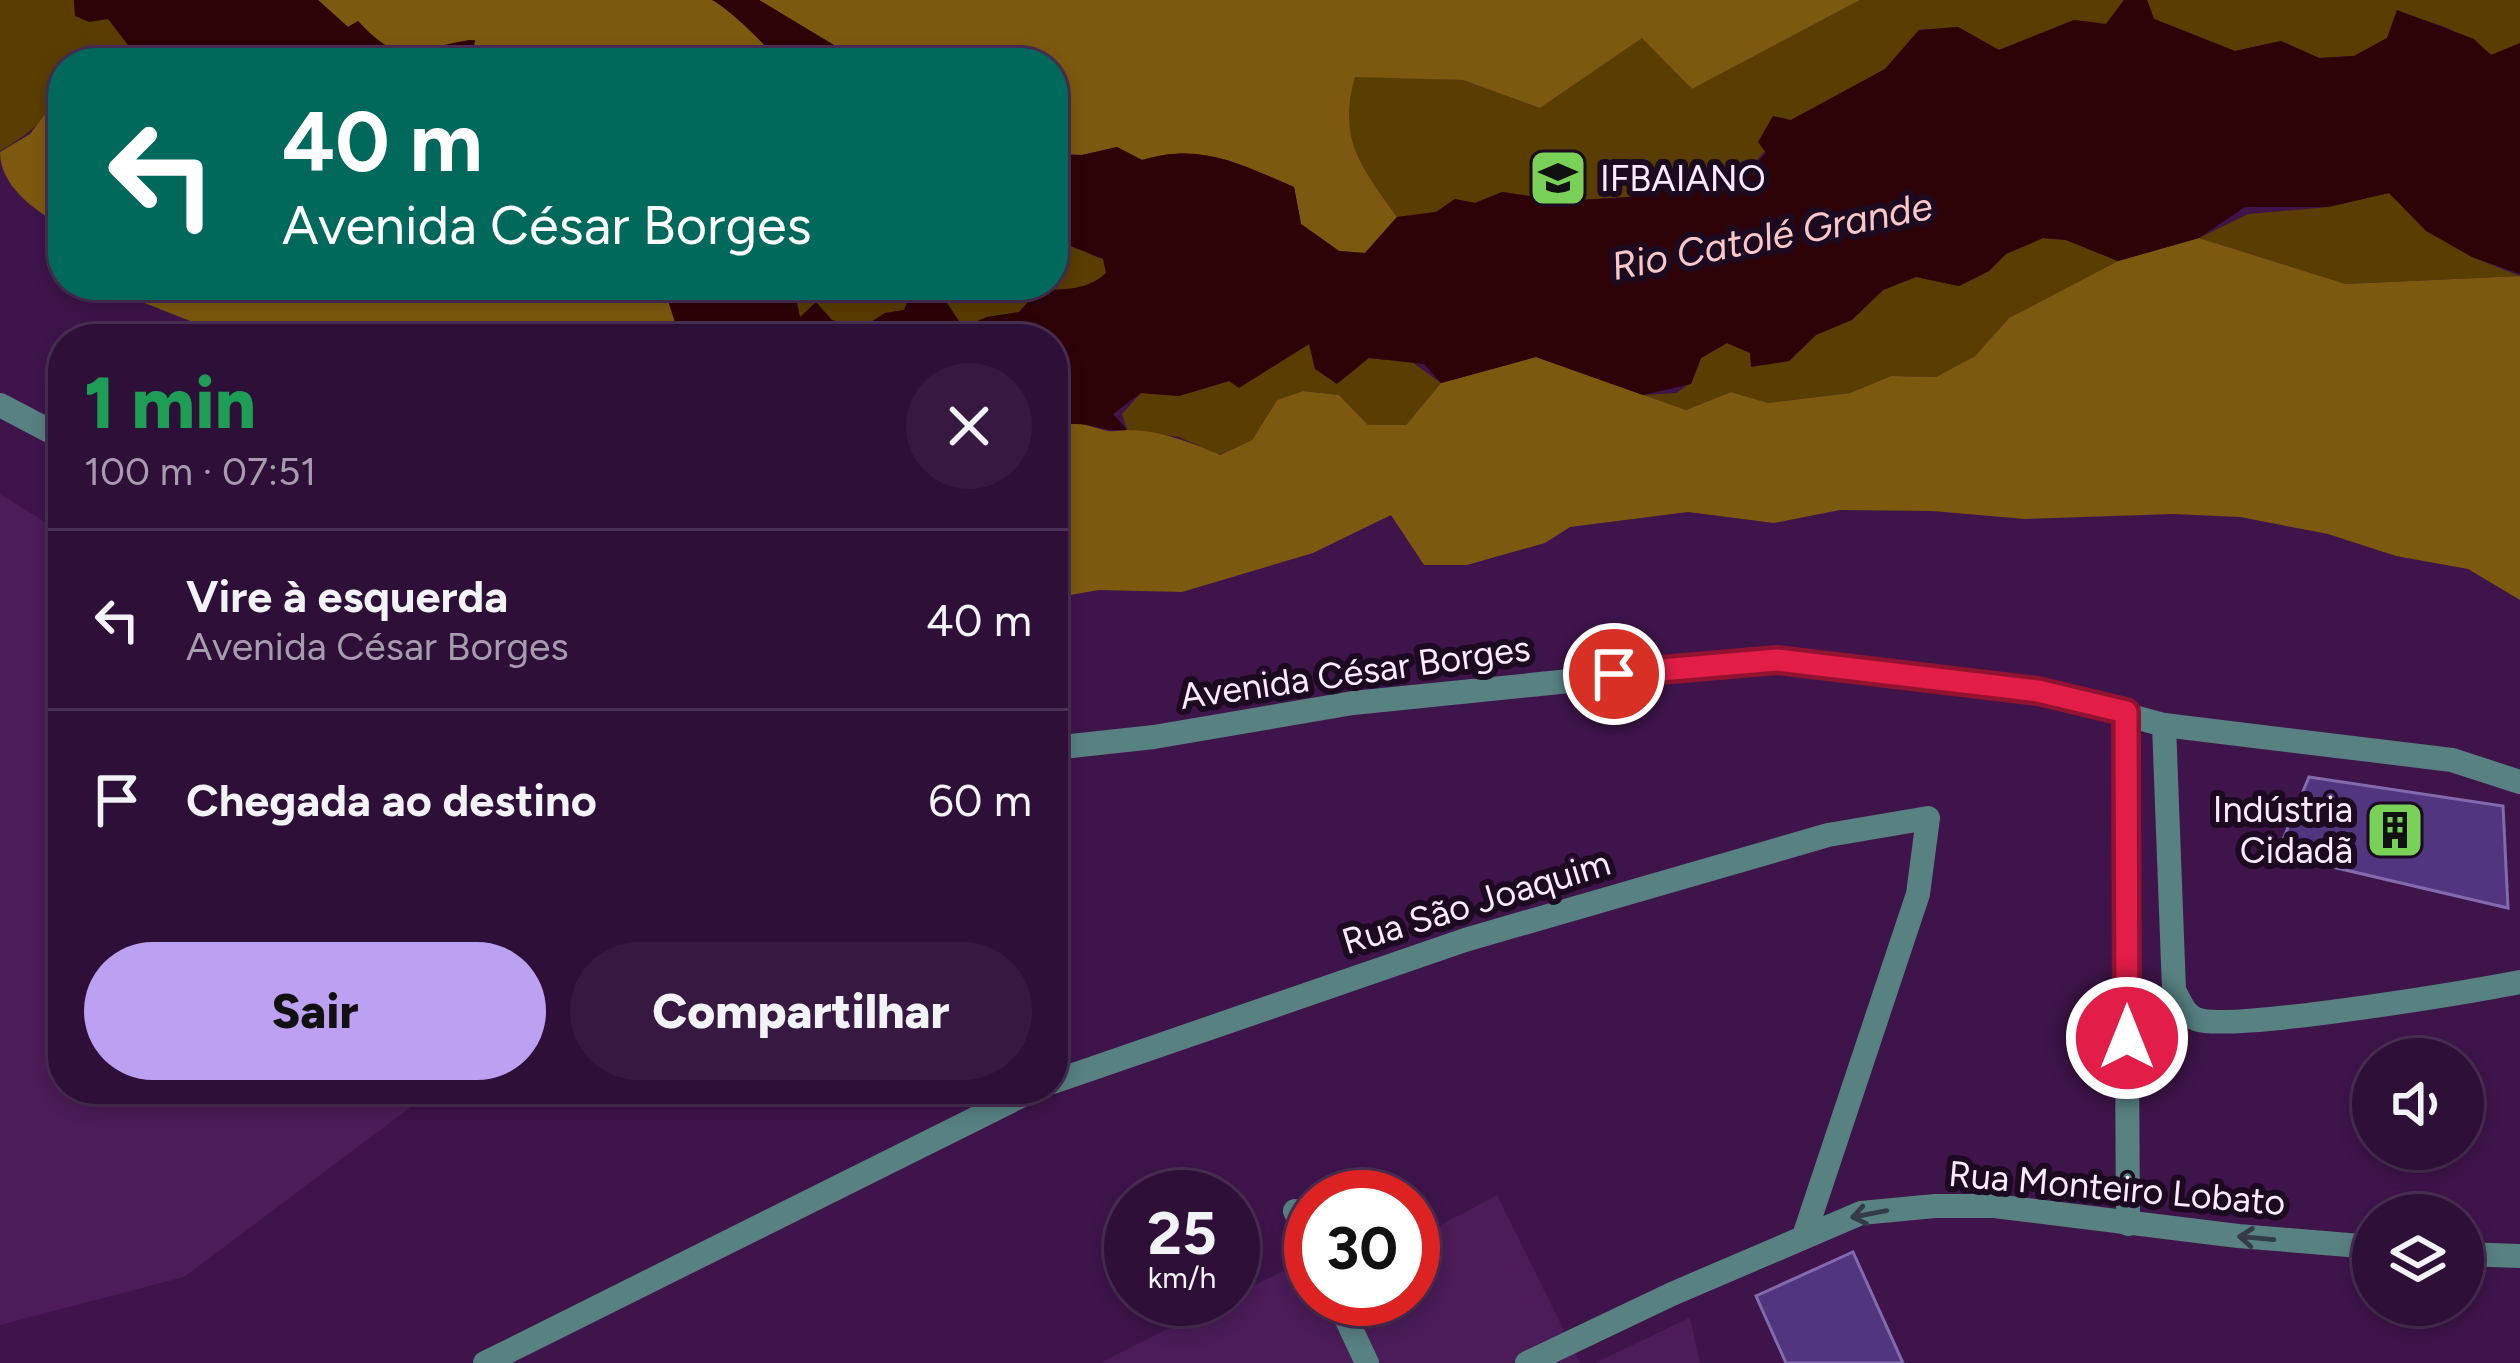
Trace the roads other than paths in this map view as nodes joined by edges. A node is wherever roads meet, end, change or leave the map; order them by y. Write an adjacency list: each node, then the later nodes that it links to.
1 (0, 405): 2 (street)
2 (48, 430)
3 (2126, 712): 4 (street, Avenida César Borges); 5 (street, Avenida César Borges); 10 (street)
4 (2164, 725): 6 (street, Avenida César Borges); 7 (street)
5 (1068, 746)
6 (2520, 782)
7 (2520, 982)
8 (1068, 1077): 11 (street, Rua São Joaquim)
9 (1005, 1104): 16 (street)
10 (2128, 1224): 11 (street, Rua Monteiro Lobato, one-way to 11); 12 (street, Rua Monteiro Lobato, one-way to 10)
11 (1804, 1236): 18 (street, Rua Monteiro Lobato)
12 (2352, 1245)
13 (2484, 1254): 14 (street)
14 (2520, 1256)
15 (1350, 1326): 17 (street)
16 (485, 1363)
17 (1367, 1363)
18 (1527, 1363)

